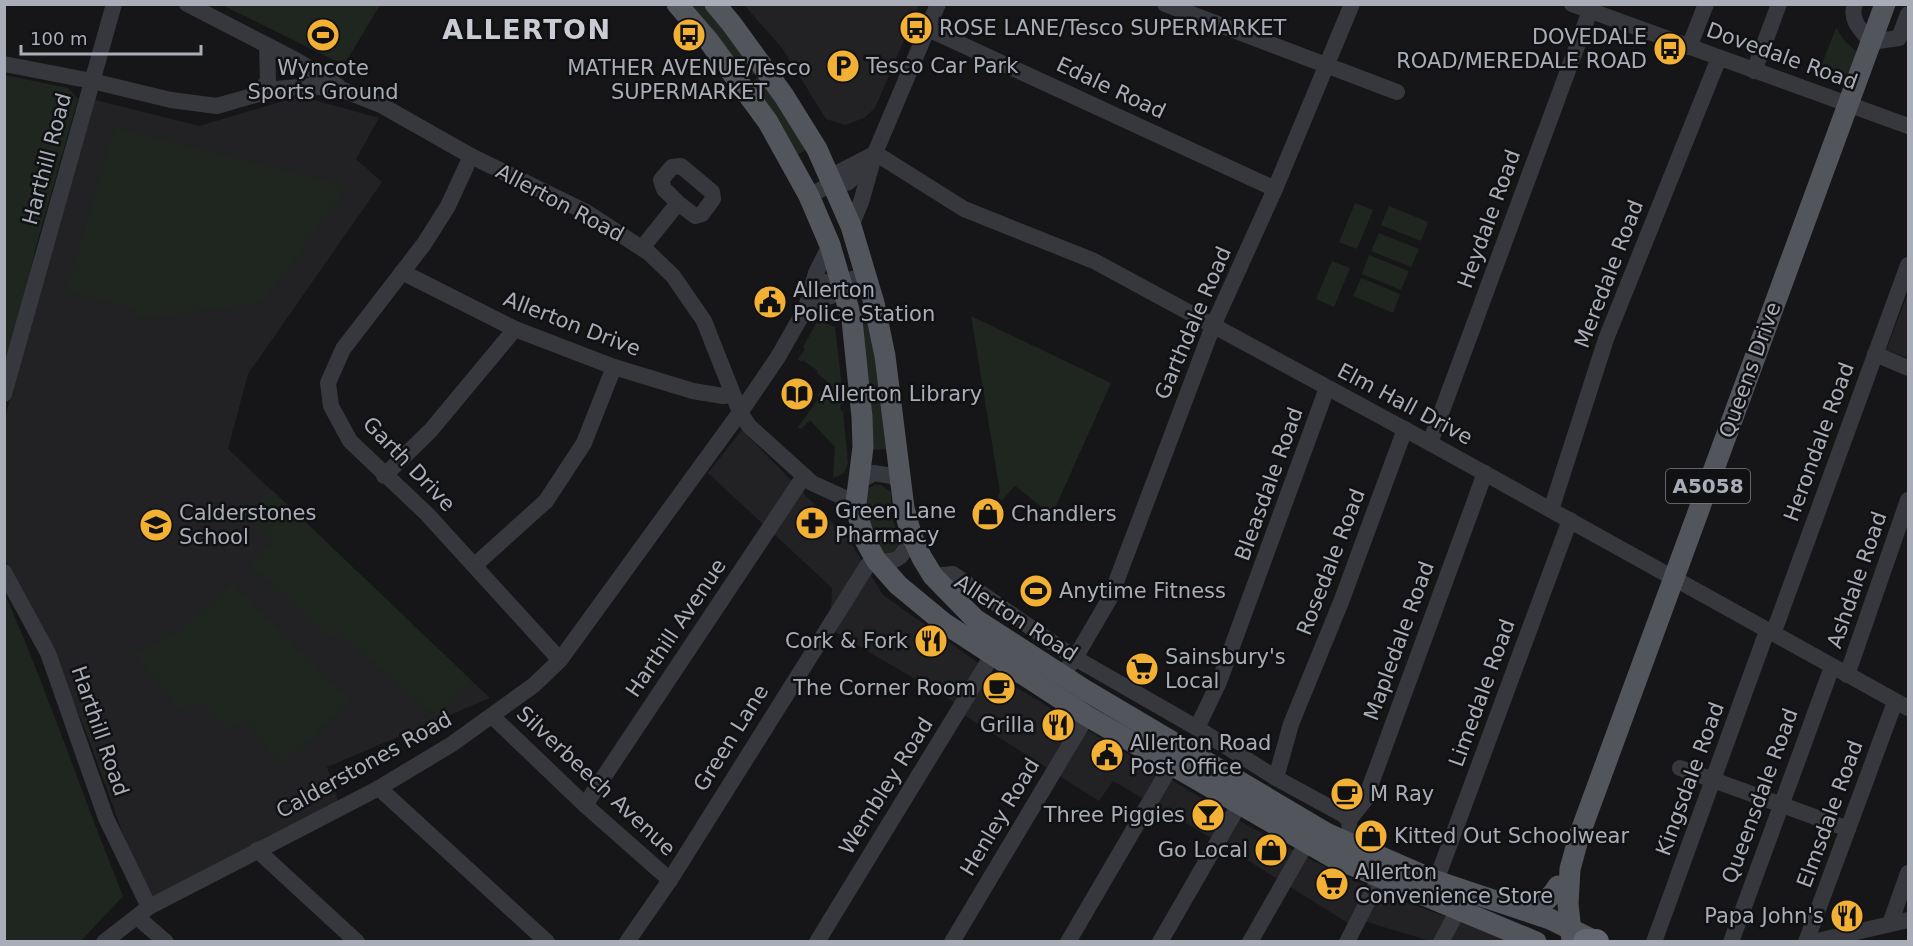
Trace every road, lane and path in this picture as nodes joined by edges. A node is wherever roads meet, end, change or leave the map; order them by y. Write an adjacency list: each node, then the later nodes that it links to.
1 (114, 4): 23 (street, Harthill Road)
2 (187, 4): 17 (street)
3 (677, 4): 33 (main road)
4 (715, 4): 31 (main road, Allerton Road)
5 (938, 4): 15 (street)
6 (1165, 4): 21 (street)
7 (1352, 4): 21 (street, Garthdale Road)
8 (1572, 4): 13 (street, Dovedale Road)
9 (1706, 4): 18 (street)
10 (1779, 4): 22 (street)
11 (1855, 4): 16 (street)
12 (1885, 4): 16 (main road, Queens Drive / A5058)
13 (1590, 11): 18 (street, Dovedale Road); 53 (street, Heydale Road)
14 (1908, 14): 16 (street)
15 (928, 29): 29 (street); 32 (street, Edale Road)
16 (1871, 42): 27 (main road, Queens Drive / A5058)
17 (267, 46): 24 (street); 26 (street)
18 (1689, 47): 19 (street, Dovedale Road)
19 (1719, 58): 22 (street, Dovedale Road); 60 (street, Meredale Road)
20 (4, 64): 23 (street, Allerton Road)
21 (1328, 65): 25 (street); 32 (street, Garthdale Road)
22 (1754, 70): 27 (street, Dovedale Road)
23 (92, 81): 26 (street, Allerton Road); 49 (street, Harthill Road)
24 (343, 90): 26 (street, Allerton Road); 30 (street, Allerton Road)
25 (1397, 92)
26 (259, 94)
27 (1848, 104): 28 (street, Dovedale Road); 66 (main road, Queens Drive / A5058)
28 (1908, 126)
29 (874, 153): 31 (street); 35 (street); 43 (street, Elm Hall Drive)
30 (471, 156): 37 (street, Allerton Road); 39 (street, Garth Drive)
31 (833, 183): 33 (street); 35 (main road, Allerton Road)
32 (1275, 189): 43 (street, Garthdale Road)
33 (809, 196): 36 (main road)
34 (678, 203): 37 (street)
35 (851, 226): 40 (main road, Allerton Road)
36 (830, 245): 41 (main road); 42 (street, Calderstones Road)
37 (642, 248): 50 (street, Allerton Road)
38 (1908, 265): 45 (street, Herondale Road)
39 (402, 272): 44 (street, Allerton Drive); 55 (street, Garth Drive)
40 (866, 274): 41 (street); 57 (main road, Allerton Road)
41 (842, 283): 42 (street); 58 (main road)
42 (807, 303): 51 (street, Calderstones Road)
43 (1213, 326): 48 (street, Elm Hall Drive); 70 (street, Garthdale Road)
44 (514, 329): 46 (street, Allerton Drive); 55 (street)
45 (1875, 354): 47 (street); 67 (street, Herondale Road)
46 (614, 367): 50 (street, Allerton Drive); 64 (street)
47 (1908, 368)
48 (1327, 388): 52 (street, Elm Hall Drive); 75 (street, Bleasdale Road)
49 (4, 394)
50 (733, 395): 51 (street, Allerton Road)
51 (740, 412): 56 (street, Allerton Road); 69 (street, Calderstones Road)
52 (1405, 429): 53 (street, Elm Hall Drive); 78 (street, Rosedale Road)
53 (1430, 443): 54 (street, Elm Hall Drive)
54 (1485, 473): 60 (street, Elm Hall Drive); 84 (street, Mapledale Road)
55 (384, 476): 64 (street, Garth Drive)
56 (804, 476): 58 (street, Allerton Road); 83 (street, Harthill Avenue)
57 (901, 483): 58 (street); 62 (main road, Allerton Road)
58 (857, 493): 63 (main road, Allerton Road)
59 (1908, 500): 71 (street, Ashdale Road)
60 (1551, 510): 61 (street, Elm Hall Drive)
61 (1569, 520): 66 (street, Elm Hall Drive); 93 (street, Limedale Road)
62 (911, 534): 63 (street); 70 (main road, Allerton Road)
63 (876, 560): 68 (main road, Allerton Road); 92 (street, Green Lane)
64 (475, 565): 69 (street, Garth Drive)
65 (4, 572): 96 (street, Harthill Road)
66 (1674, 578): 67 (street, Elm Hall Drive); 91 (main road, Queens Drive / A5058)
67 (1770, 632): 71 (street, Elm Hall Drive); 79 (street, Kingsdale Road)
68 (993, 654): 74 (main road, Allerton Road); 107 (street, Wembley Road)
69 (560, 660): 73 (street, Calderstones Road)
70 (1069, 666): 75 (street, Allerton Road); 87 (main road, Allerton Road)
71 (1840, 671): 72 (street, Elm Hall Drive); 82 (street, Queensdale Road)
72 (1902, 705): 85 (street, Elmsdale Road)
73 (492, 716): 80 (street, Calderstones Road); 83 (street, Silverbeech Avenue)
74 (1087, 716): 76 (main road, Allerton Road); 108 (street, Henley Road)
75 (1197, 728): 78 (street, Allerton Road)
76 (1172, 764): 81 (main road, Allerton Road); 109 (street)
77 (1680, 768): 79 (street)
78 (1276, 778): 84 (street, Allerton Road)
79 (1714, 780): 82 (street); 114 (street, Kingsdale Road)
80 (379, 788): 88 (street, Calderstones Road); 105 (street)
81 (1240, 803): 86 (main road, Allerton Road); 110 (street)
82 (1781, 804): 85 (street); 115 (street, Queensdale Road)
83 (585, 805): 92 (street, Silverbeech Avenue)
84 (1350, 820): 87 (street)
85 (1848, 829): 116 (street, Elmsdale Road)
86 (1307, 842): 90 (main road, Allerton Road); 111 (street)
87 (1351, 845): 93 (main road, Allerton Road)
88 (257, 850): 96 (street, Calderstones Road); 104 (street)
89 (1908, 873): 98 (street)
90 (1380, 877): 94 (main road, Allerton Road); 112 (street)
91 (1564, 877): 95 (main road); 99 (main road, Queens Drive / A5058); 100 (main road, Queens Drive / A5058)
92 (670, 879): 106 (street, Green Lane)
93 (1445, 885): 95 (main road, Allerton Road); 99 (main road)
94 (1458, 910): 99 (main road, Allerton Road); 113 (street)
95 (1523, 910): 99 (main road, Allerton Road)
96 (143, 912): 102 (street, Calderstones Road); 103 (street, Harthill Road)
97 (1908, 920): 98 (street)
98 (1890, 924): 117 (street)
99 (1544, 933): 100 (main road, Allerton Road)
100 (1574, 939): 101 (highway)
101 (1596, 941)
102 (104, 942)
103 (166, 942)
104 (357, 942)
105 (546, 942)
106 (627, 942)
107 (817, 942)
108 (952, 942)
109 (1068, 942)
110 (1160, 942)
111 (1250, 942)
112 (1347, 942)
113 (1441, 942)
114 (1654, 942)
115 (1731, 942)
116 (1806, 942)
117 (1813, 942)

